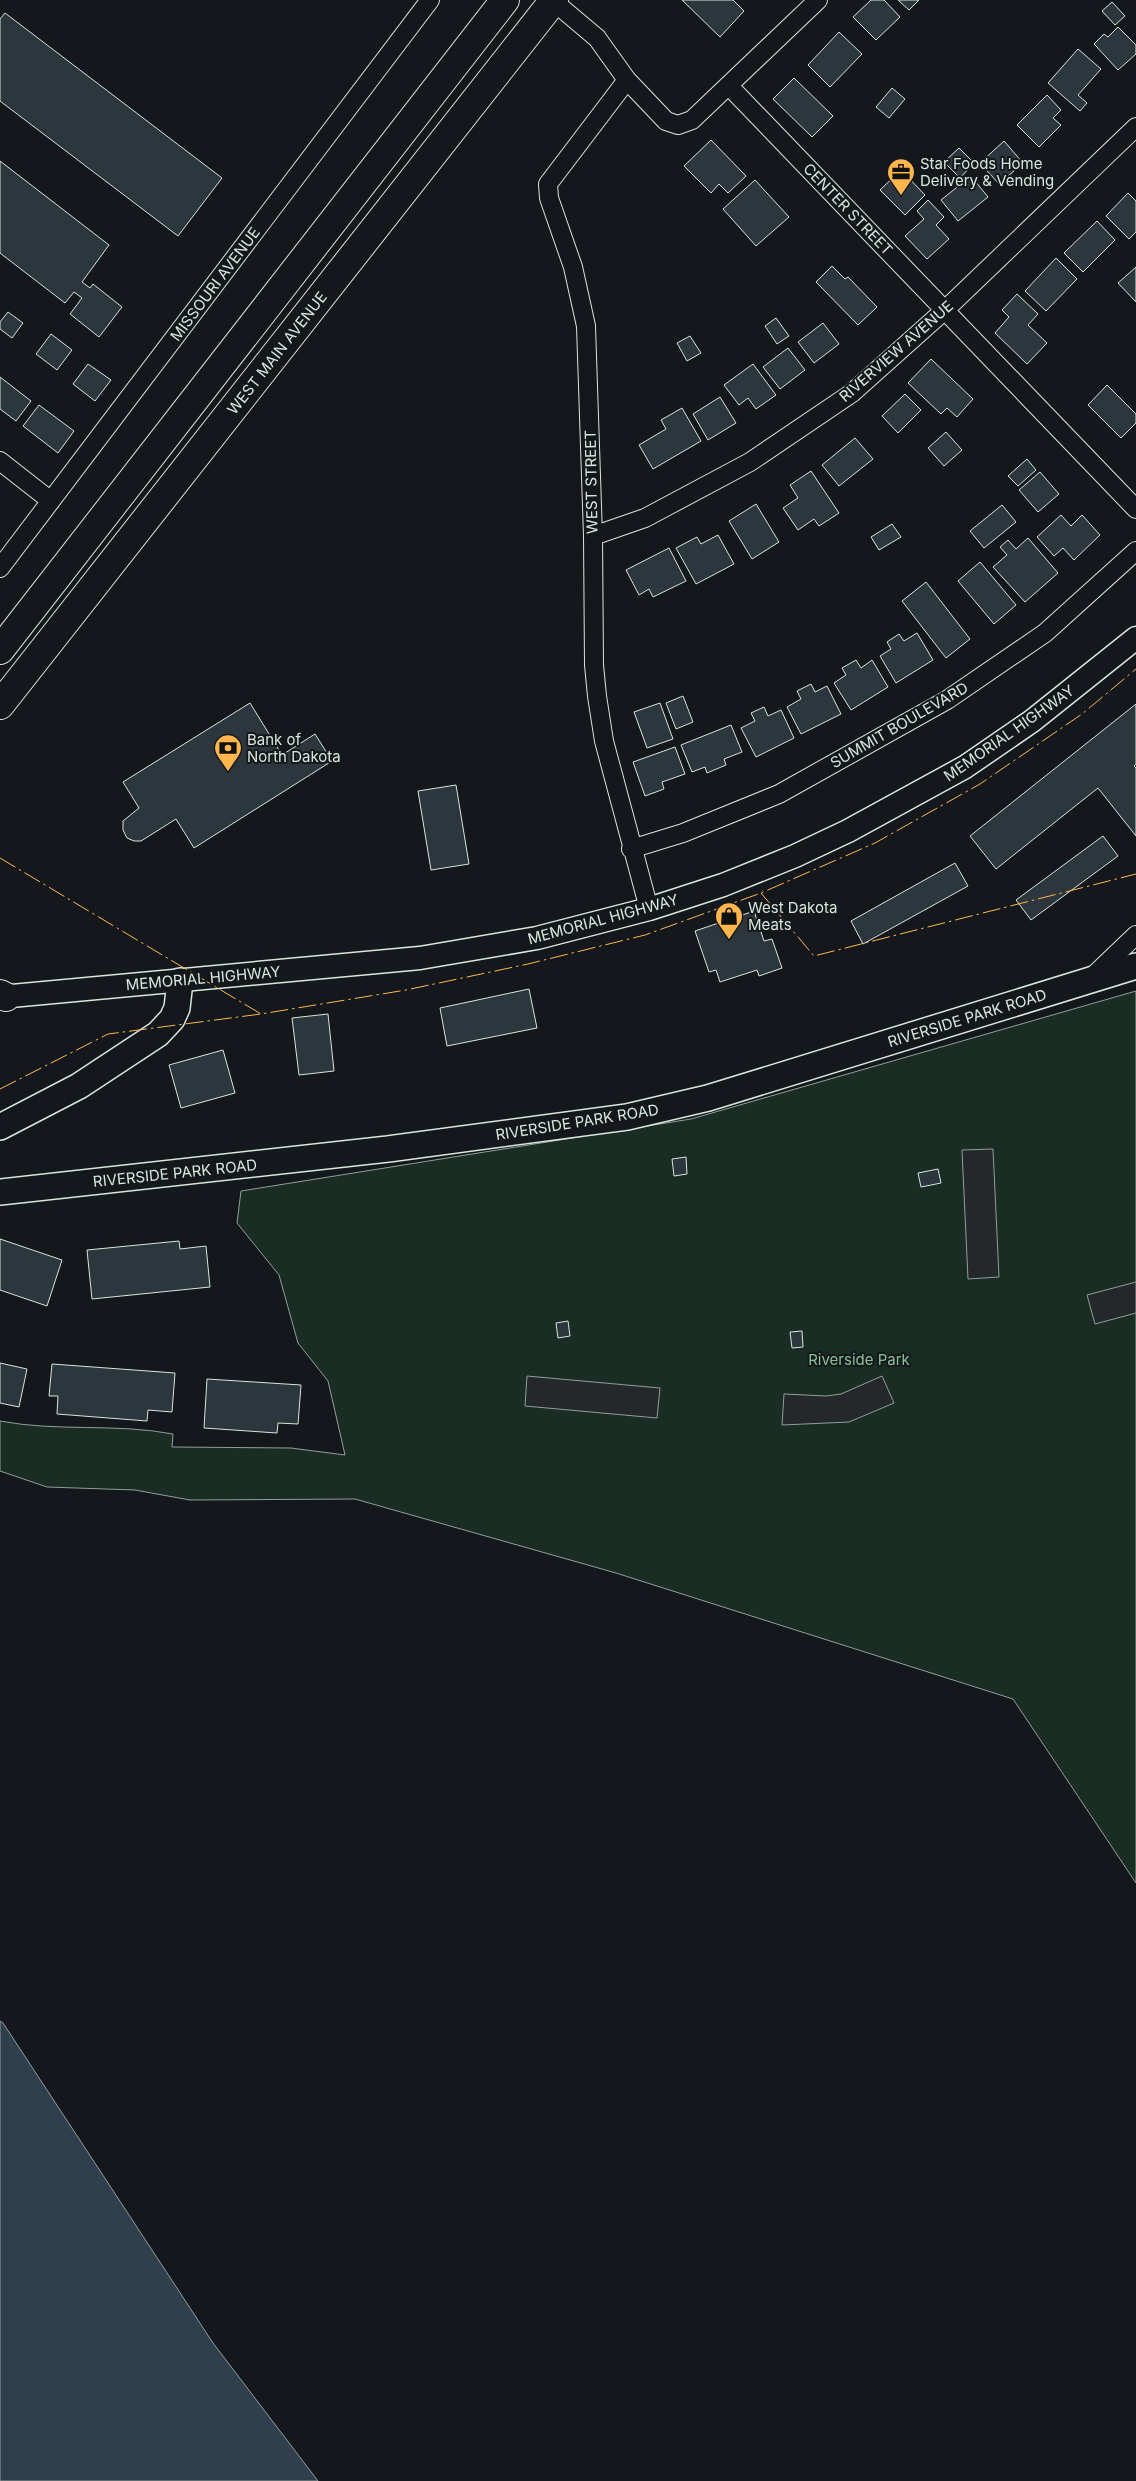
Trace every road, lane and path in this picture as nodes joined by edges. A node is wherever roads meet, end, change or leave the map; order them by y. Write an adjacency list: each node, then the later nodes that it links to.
1 (430, 0): 10 (street, MISSOURI AVENUE)
2 (505, 0): 16 (main road)
3 (553, 0): 5 (street); 17 (main road, WEST MAIN AVENUE)
4 (818, 0): 6 (street)
5 (627, 80): 6 (street); 12 (street, WEST STREET)
6 (729, 86): 8 (street, CENTER STREET)
7 (1136, 127): 8 (street, RIVERVIEW AVENUE)
8 (946, 309): 11 (street, CENTER STREET); 12 (street, RIVERVIEW AVENUE)
9 (0, 462): 10 (street)
10 (51, 501): 14 (street, MISSOURI AVENUE)
11 (1136, 509)
12 (593, 536): 18 (street, WEST STREET)
13 (1136, 551): 18 (street, SUMMIT BOULEVARD)
14 (0, 568)
15 (1136, 638): 19 (street, MEMORIAL HIGHWAY)
16 (0, 650)
17 (0, 705)
18 (631, 849): 19 (street, WEST STREET)
19 (649, 909): 23 (street, MEMORIAL HIGHWAY)
20 (1136, 935): 22 (street)
21 (1136, 966): 22 (main road, RIVERSIDE PARK ROAD)
22 (1088, 980): 26 (main road, RIVERSIDE PARK ROAD)
23 (180, 981): 24 (street, MEMORIAL HIGHWAY); 25 (main road)
24 (2, 996)
25 (0, 1127)
26 (0, 1192)

